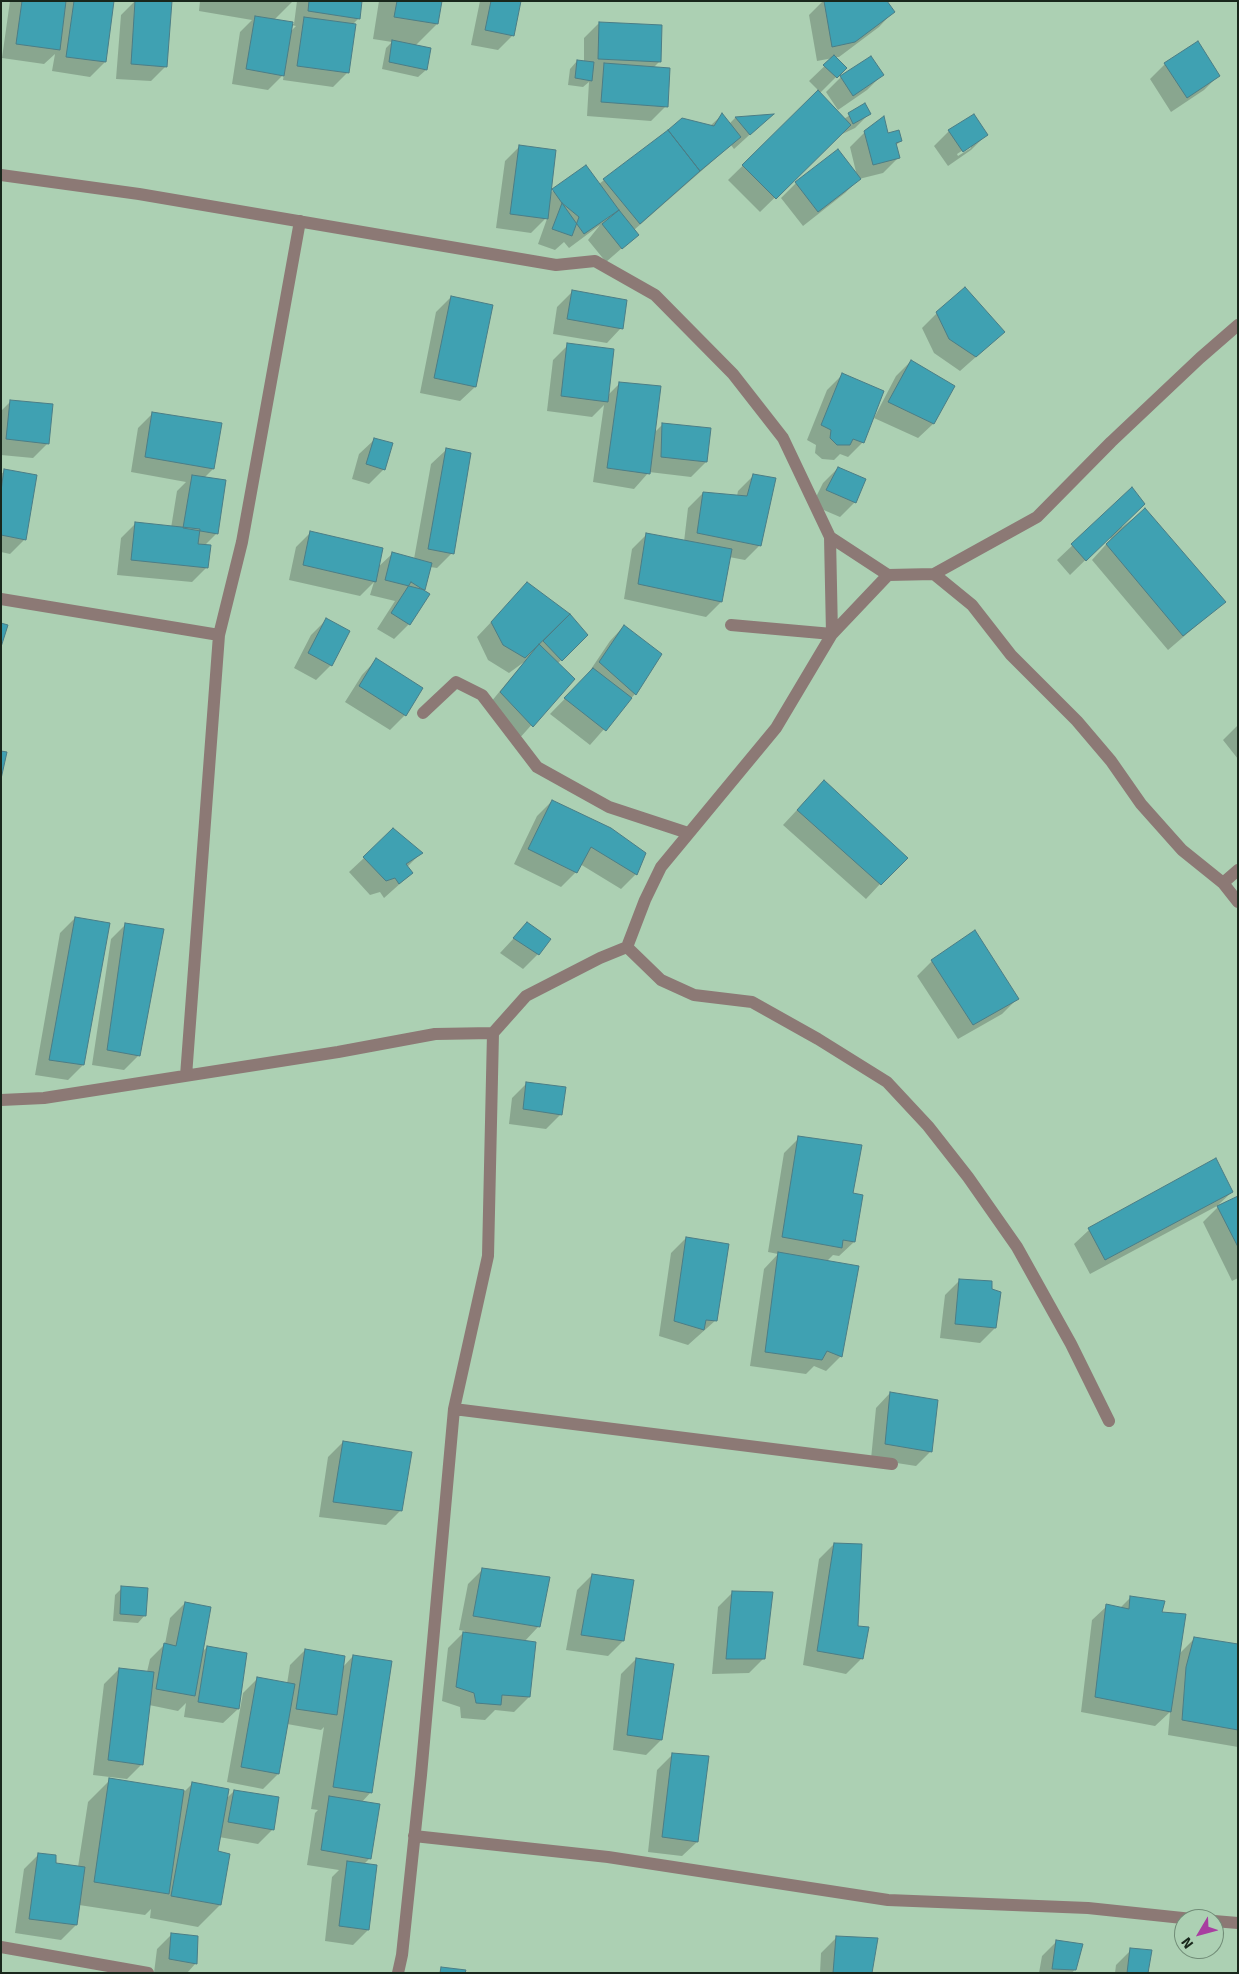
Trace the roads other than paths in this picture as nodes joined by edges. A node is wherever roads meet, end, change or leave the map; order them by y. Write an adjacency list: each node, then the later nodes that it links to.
1 (1, 175): 2 (street)
2 (300, 221): 4 (street); 10 (street)
3 (1238, 325): 5 (street)
4 (830, 537): 6 (street); 9 (street)
5 (934, 574): 6 (street); 14 (street)
6 (888, 575): 9 (street)
7 (1, 599): 10 (street)
8 (731, 625): 9 (street)
9 (832, 634): 12 (street)
10 (219, 635): 18 (street)
11 (423, 713): 12 (street)
12 (688, 833): 16 (street)
13 (1238, 870): 14 (street)
14 (1223, 883): 15 (street)
15 (1238, 902)
16 (627, 947): 17 (street); 21 (street)
17 (493, 1033): 18 (street); 20 (street)
18 (186, 1076): 19 (street)
19 (1, 1100)
20 (454, 1409): 22 (street); 23 (street)
21 (1109, 1421)
22 (892, 1464)
23 (414, 1836): 24 (street); 29 (street)
24 (1174, 1917)
25 (1224, 1922): 26 (street)
26 (1238, 1923)
27 (1, 1946): 28 (street)
28 (148, 1973)
29 (398, 1973)

